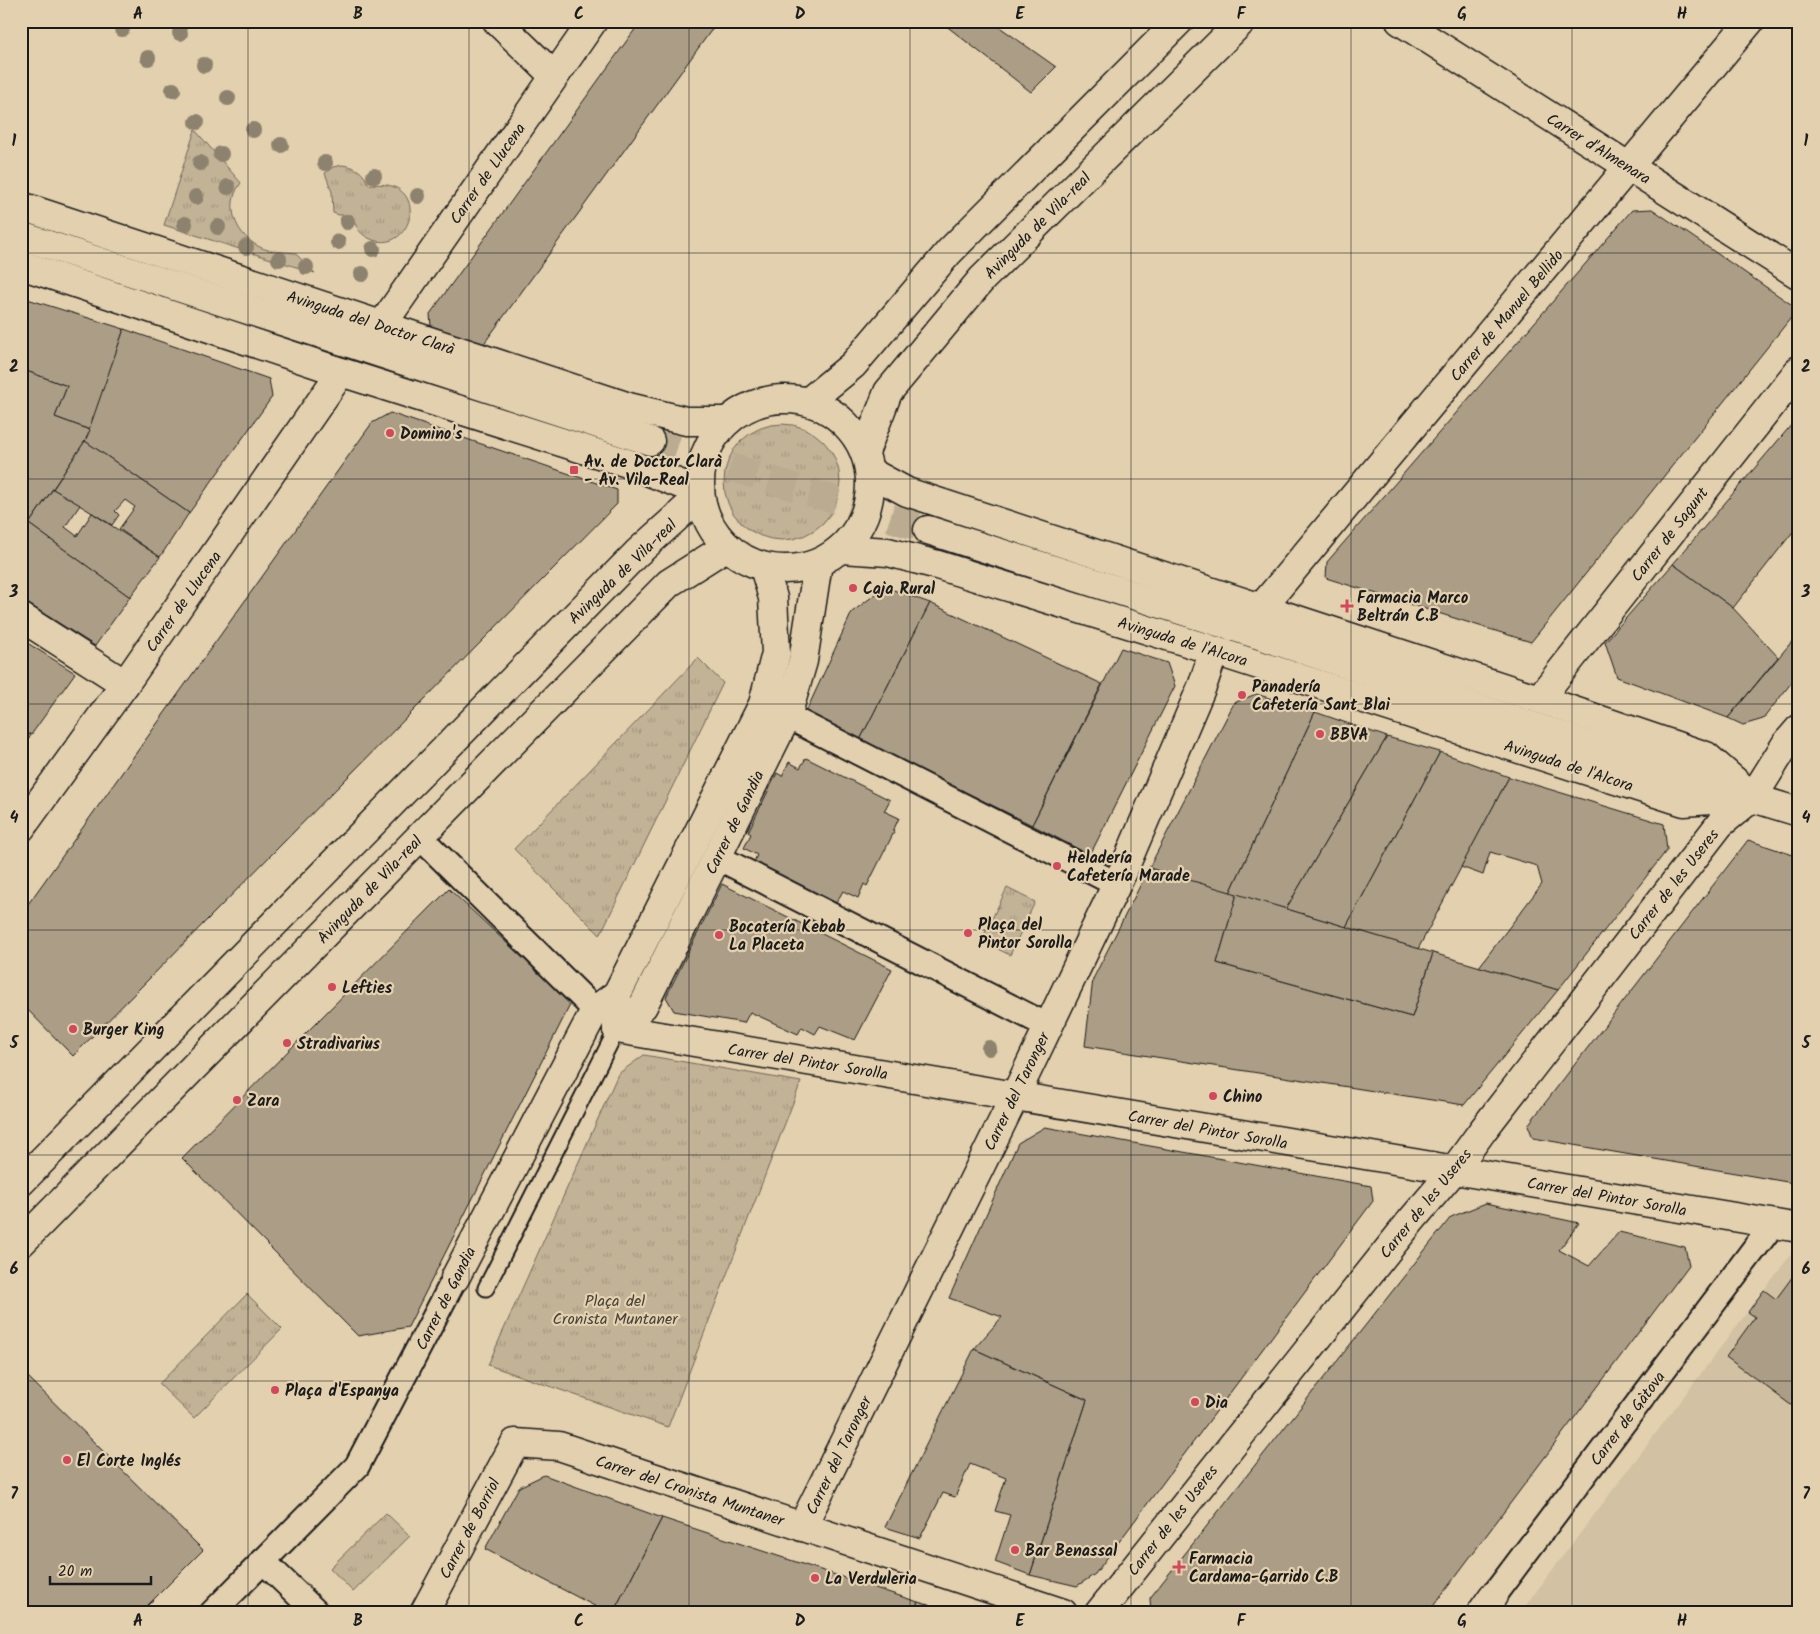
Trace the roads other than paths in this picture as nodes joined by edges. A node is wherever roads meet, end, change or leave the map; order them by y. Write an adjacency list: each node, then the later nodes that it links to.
1 (497, 21): 7 (street)
2 (593, 21): 7 (street, Carrer de Llucena)
3 (1179, 21): 16 (street)
4 (1242, 21): 19 (street, Avinguda de Vila-real)
5 (1400, 21): 8 (street, Carrer d'Almenara)
6 (1750, 21): 8 (street, Carrer de Manuel Bellido)
7 (554, 76): 13 (street, Carrer de Llucena)
8 (1630, 168): 12 (street, Carrer d'Almenara); 26 (street, Carrer de Manuel Bellido)
9 (21, 206): 13 (street, Avinguda del Doctor Clarà)
10 (21, 236): 18 (street, Avinguda del Doctor Clarà)
11 (21, 265): 15 (street)
12 (1799, 275)
13 (382, 325): 17 (street, Avinguda del Doctor Clarà)
14 (1799, 370): 30 (street, Carrer de Sagunt)
15 (341, 372): 20 (street); 29 (street, Carrer de Llucena)
16 (809, 401): 17 (street); 19 (street)
17 (725, 421): 20 (street)
18 (650, 440)
19 (868, 462): 23 (street); 26 (street, Avinguda de l'Alcora)
20 (699, 494): 22 (street); 45 (street, Avinguda de Vila-real)
21 (928, 530): 33 (street, Avinguda de l'Alcora)
22 (726, 547): 25 (street); 36 (street, Avinguda de Vila-real)
23 (842, 549): 24 (street); 28 (street, Avinguda de l'Alcora)
24 (818, 563): 25 (street); 31 (street, Carrer de Gandia)
25 (764, 567): 39 (street, Carrer de Gandia)
26 (1261, 608): 30 (street, Avinguda de l'Alcora)
27 (21, 617): 29 (street)
28 (1206, 648): 33 (street, Avinguda de l'Alcora); 38 (street, Carrer del Taronger)
29 (125, 684): 35 (street, Carrer de Llucena)
30 (1539, 699): 33 (street, Avinguda de l'Alcora)
31 (787, 716): 37 (street, Carrer de Gandia); 38 (street)
32 (1799, 729): 33 (street, Carrer de les Useres)
33 (1752, 797): 34 (street, Avinguda de l'Alcora); 44 (street, Carrer de les Useres)
34 (1799, 812)
35 (21, 828)
36 (420, 837): 40 (street); 47 (street, Avinguda de Vila-real)
37 (717, 857): 41 (street); 42 (street, Carrer de Gandia)
38 (1116, 884): 41 (street, Carrer del Taronger)
39 (617, 994): 40 (street, Carrer de Gandia); 42 (street, Carrer de Gandia)
40 (595, 1010): 48 (street, Carrer de Gandia)
41 (1048, 1026): 43 (street, Carrer del Taronger)
42 (617, 1029): 43 (street, Carrer del Pintor Sorolla); 49 (lane)
43 (1015, 1096): 44 (street, Carrer del Pintor Sorolla); 51 (street, Carrer del Taronger)
44 (1454, 1170): 46 (street, Carrer del Pintor Sorolla); 58 (street, Carrer de les Useres)
45 (21, 1182)
46 (1786, 1226): 53 (street, Carrer de Gàtova)
47 (21, 1243)
48 (455, 1278): 52 (street, Carrer de Gandia)
49 (486, 1288)
50 (515, 1443): 51 (street, Carrer del Cronista Muntaner); 56 (street, Carrer de Borriol)
51 (802, 1527): 57 (street, Carrer del Cronista Muntaner)
52 (263, 1561): 54 (street, Carrer de Gandia); 55 (street)
53 (1487, 1605)
54 (212, 1613)
55 (317, 1613)
56 (424, 1613)
57 (1063, 1613)
58 (1099, 1613)

